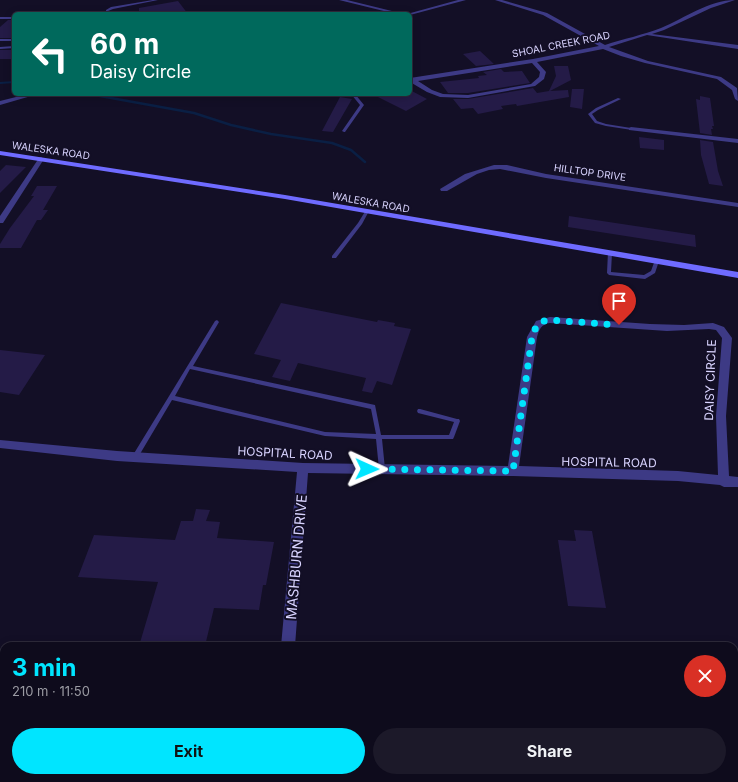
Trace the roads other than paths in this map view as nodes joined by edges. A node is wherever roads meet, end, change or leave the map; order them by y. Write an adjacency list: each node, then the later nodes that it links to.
1 (157, 0): 7 (lane)
2 (341, 0): 8 (street)
3 (464, 0): 9 (street)
4 (497, 0): 18 (street)
5 (734, 0): 6 (street); 12 (street, SHOAL CREEK ROAD)
6 (738, 1)
7 (107, 12)
8 (393, 12)
9 (412, 13)
10 (0, 18): 11 (lane)
11 (12, 18)
12 (647, 35): 16 (street); 18 (street, SHOAL CREEK ROAD)
13 (0, 40): 14 (lane)
14 (12, 40)
15 (12, 47): 17 (lane)
16 (738, 47)
17 (0, 48)
18 (604, 48): 19 (street, SHOAL CREEK ROAD); 24 (street)
19 (533, 61): 20 (street, SHOAL CREEK ROAD); 20 (street)
20 (412, 80)
21 (28, 96): 25 (street)
22 (355, 96): 27 (lane)
23 (619, 99): 26 (lane)
24 (738, 99)
25 (0, 104)
26 (631, 130): 28 (street)
27 (344, 132)
28 (738, 141)
29 (0, 153): 30 (main road, WALESKA ROAD)
30 (41, 159): 33 (main road, WALESKA ROAD); 34 (street)
31 (444, 189): 32 (street, HILLTOP DRIVE)
32 (738, 205)
33 (367, 211): 35 (main road, WALESKA ROAD); 36 (lane)
34 (0, 221)
35 (610, 253): 37 (main road, WALESKA ROAD); 37 (lane)
36 (334, 258)
37 (657, 261): 38 (main road, WALESKA ROAD)
38 (738, 275)
39 (217, 322): 40 (lane)
40 (189, 367): 41 (lane); 43 (lane)
41 (171, 397): 43 (lane); 45 (lane)
42 (420, 411): 43 (lane)
43 (379, 437): 47 (lane)
44 (0, 444): 45 (street, HOSPITAL ROAD)
45 (135, 458): 46 (street, HOSPITAL ROAD)
46 (303, 468): 47 (street, HOSPITAL ROAD); 51 (street, MASHBURN DRIVE)
47 (382, 469): 48 (street, HOSPITAL ROAD)
48 (513, 471): 49 (street, HOSPITAL ROAD); 49 (street, DAISY CIRCLE)
49 (724, 482): 50 (street, HOSPITAL ROAD)
50 (738, 482)
51 (288, 642)

